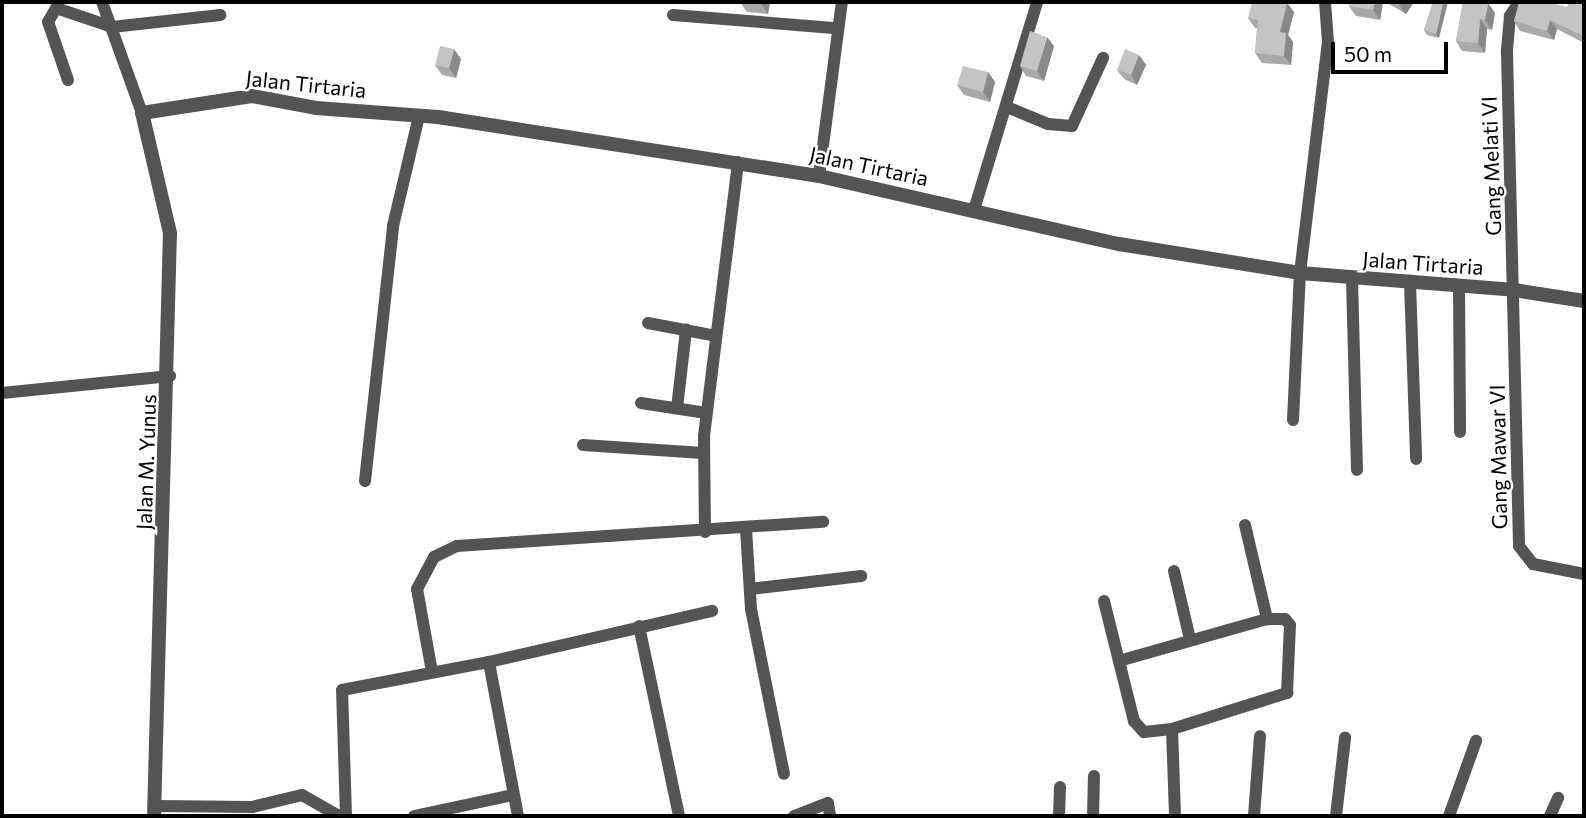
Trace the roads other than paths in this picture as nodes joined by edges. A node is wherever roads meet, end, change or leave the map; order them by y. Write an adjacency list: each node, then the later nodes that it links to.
1 (102, 2): 8 (street)
2 (842, 2): 9 (street)
3 (1037, 2): 12 (street)
4 (1325, 2): 18 (street)
5 (1519, 2): 22 (street, Gang Melati VI)
6 (220, 15): 8 (street)
7 (673, 15): 9 (street)
8 (112, 27): 11 (street); 13 (street)
9 (836, 28): 16 (street)
10 (1103, 58): 12 (street)
11 (68, 80)
12 (1007, 107): 17 (street)
13 (142, 113): 14 (street, Jalan Tirtaria); 27 (street, Jalan M. Yunus)
14 (419, 116): 15 (street, Jalan Tirtaria); 38 (street)
15 (737, 162): 16 (street, Jalan Tirtaria); 26 (street)
16 (819, 176): 17 (street, Jalan Tirtaria)
17 (974, 210): 18 (street, Jalan Tirtaria)
18 (1300, 273): 19 (street, Jalan Tirtaria); 32 (street)
19 (1352, 279): 20 (street, Jalan Tirtaria); 37 (street)
20 (1410, 283): 21 (street, Jalan Tirtaria); 36 (street)
21 (1459, 286): 22 (street, Jalan Tirtaria); 33 (street)
22 (1514, 290): 23 (street, Jalan Tirtaria); 44 (street, Gang Mawar VI)
23 (1584, 301)
24 (648, 323): 25 (street)
25 (685, 330): 26 (street); 30 (street)
26 (716, 336): 31 (street)
27 (170, 376): 28 (street); 64 (street, Jalan M. Yunus)
28 (2, 393)
29 (641, 403): 30 (street)
30 (677, 408): 31 (street)
31 (706, 412): 35 (street)
32 (1293, 420)
33 (1460, 432)
34 (583, 445): 35 (street)
35 (703, 453): 42 (street)
36 (1416, 459)
37 (1357, 470)
38 (365, 481)
39 (823, 522): 41 (street)
40 (1245, 525): 49 (street)
41 (746, 529): 42 (street); 46 (street)
42 (705, 532): 54 (street)
43 (1174, 571): 51 (street)
44 (1584, 574)
45 (861, 576): 46 (street)
46 (750, 589): 59 (street)
47 (1104, 601): 52 (street)
48 (712, 611): 50 (street)
49 (1267, 618): 51 (street); 55 (street)
50 (639, 626): 53 (street); 70 (street)
51 (1190, 639): 52 (street)
52 (1119, 661): 55 (street)
53 (489, 662): 54 (street); 62 (street)
54 (432, 672): 67 (street)
55 (1172, 729): 75 (street)
56 (1260, 736): 76 (street)
57 (1345, 738): 77 (street)
58 (1476, 741): 78 (street)
59 (784, 774)
60 (1094, 776): 74 (street)
61 (1060, 787): 73 (street)
62 (513, 795): 68 (street); 69 (street)
63 (1558, 798): 79 (street)
64 (155, 811): 65 (street)
65 (253, 811): 66 (street)
66 (340, 816)
67 (346, 816)
68 (414, 816)
69 (517, 816)
70 (679, 816)
71 (794, 816): 72 (street)
72 (830, 816)
73 (1059, 816)
74 (1093, 816)
75 (1175, 816)
76 (1254, 816)
77 (1336, 816)
78 (1449, 816)
79 (1550, 816)

